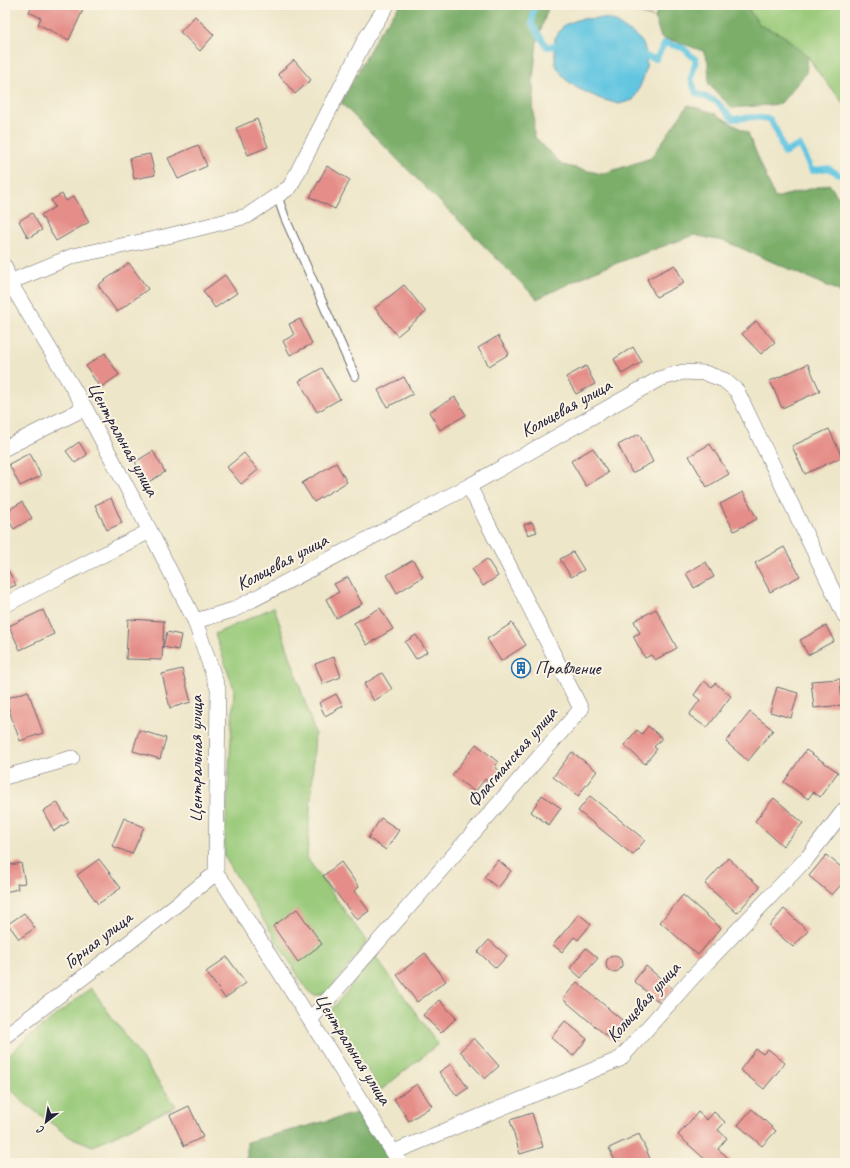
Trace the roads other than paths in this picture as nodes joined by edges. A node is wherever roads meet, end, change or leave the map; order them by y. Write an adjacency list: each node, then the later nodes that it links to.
1 (387, 5): 2 (street)
2 (277, 195): 4 (street); 5 (lane)
3 (5, 267): 4 (street, Центральная улица)
4 (7, 283): 6 (street, Центральная улица)
5 (355, 376)
6 (85, 408): 7 (street); 9 (street, Центральная улица)
7 (5, 448)
8 (469, 486): 11 (street, Кольцевая улица); 12 (street, Кольцевая улица); 17 (street, Флагманская улица)
9 (150, 531): 10 (street); 12 (street, Центральная улица)
10 (5, 605)
11 (845, 616)
12 (195, 621): 16 (street, Центральная улица)
13 (72, 758): 14 (street)
14 (5, 777)
15 (845, 810): 19 (street, Кольцевая улица)
16 (216, 873): 17 (street, Центральная улица); 18 (street, Горная улица)
17 (310, 1020): 19 (street, Центральная улица)
18 (5, 1036)
19 (397, 1158)

